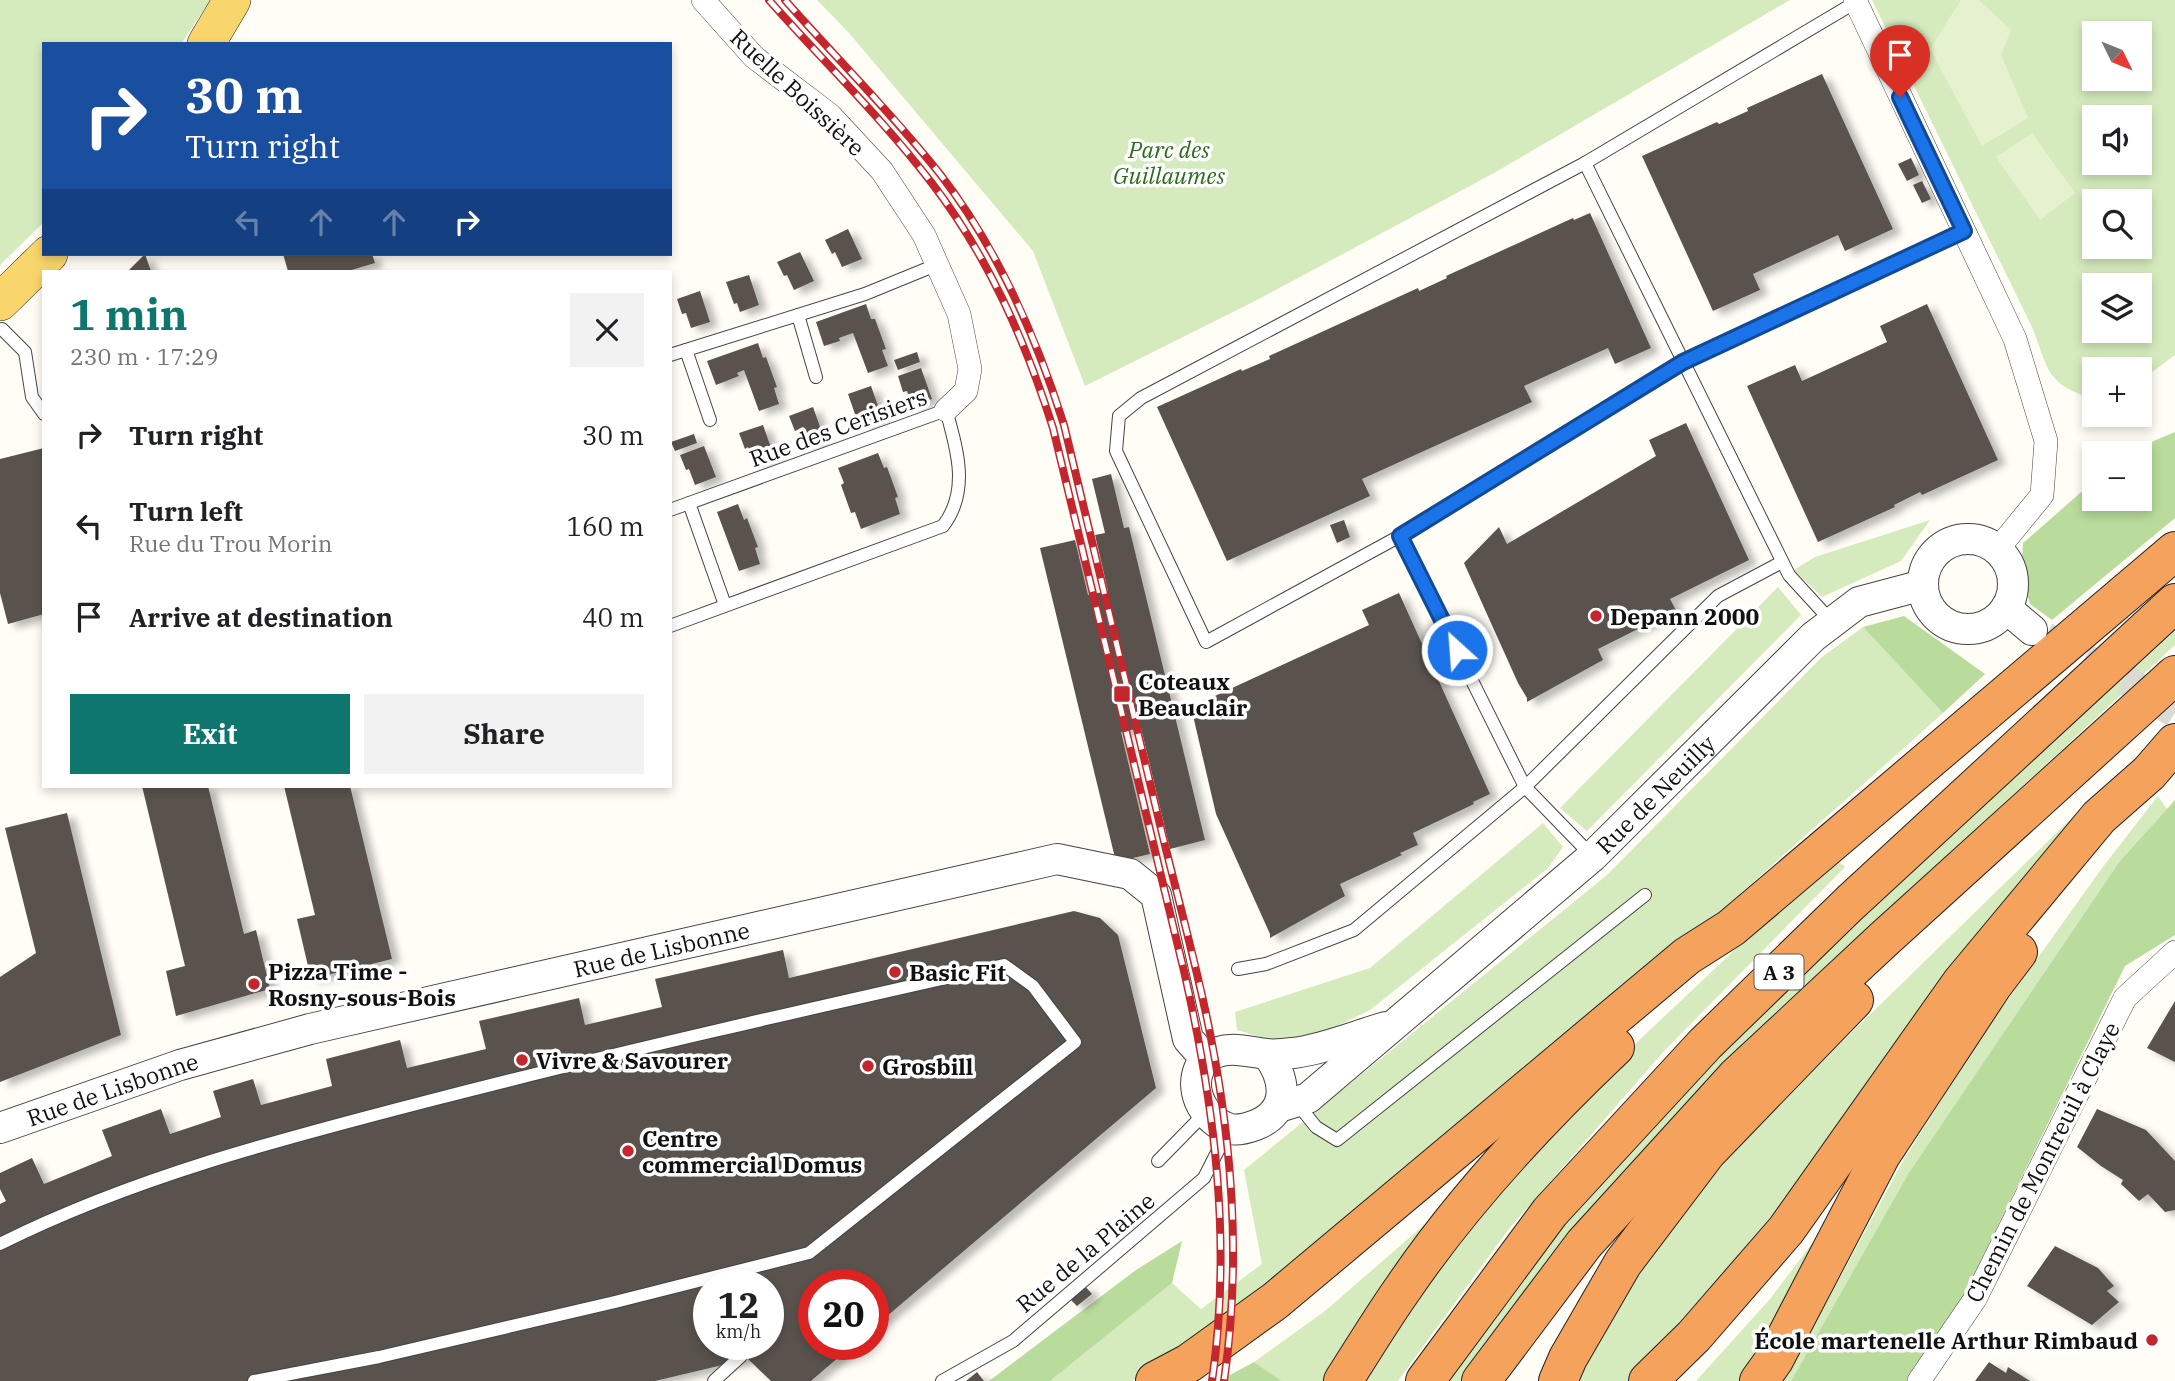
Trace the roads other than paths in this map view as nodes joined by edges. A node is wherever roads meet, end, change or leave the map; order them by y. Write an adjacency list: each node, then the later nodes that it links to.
1 (232, 0): 5 (main road)
2 (259, 0): 6 (main road)
3 (703, 0): 11 (street, Ruelle Boissière)
4 (1855, 1): 7 (lane); 8 (street)
5 (207, 42)
6 (237, 42)
7 (1585, 163): 18 (lane); 25 (lane)
8 (1964, 231): 18 (lane); 26 (street)
9 (49, 256): 15 (main road)
10 (69, 256): 12 (main road)
11 (936, 265): 14 (lane); 20 (street, Ruelle Boissière)
12 (56, 270)
13 (42, 285): 15 (main road)
14 (798, 315): 16 (lane); 19 (lane)
15 (1, 321): 21 (lane)
16 (686, 350): 17 (lane); 22 (lane)
17 (672, 354)
18 (1683, 362): 25 (lane); 28 (lane)
19 (816, 377)
20 (946, 410): 23 (lane, Rue des Cerisiers); 31 (lane, Rue des Cerisiers)
21 (42, 411)
22 (710, 420)
23 (689, 503): 24 (lane, Rue des Cerisiers); 31 (lane)
24 (672, 509)
25 (1400, 536): 39 (lane)
26 (1997, 550): 29 (street); 32 (street)
27 (2175, 551): 42 (highway)
28 (1782, 562): 33 (lane); 39 (lane)
29 (1923, 585): 32 (street); 33 (street, Rue de Neuilly)
30 (2175, 603): 60 (highway, A 3)
31 (725, 605): 34 (lane, Rue des Cerisiers)
32 (2007, 608): 35 (street)
33 (1832, 622): 40 (street, Rue de Neuilly)
34 (672, 625)
35 (2032, 630)
36 (2175, 675): 43 (highway, A 3)
37 (2175, 744): 38 (highway)
38 (2149, 773): 63 (highway); 64 (highway)
39 (1525, 787): 40 (lane); 45 (lane)
40 (1593, 856): 46 (street, Rue de Neuilly)
41 (1645, 895): 49 (lane)
42 (1731, 928): 58 (highway); 59 (highway)
43 (1884, 939): 61 (highway, A 3); 62 (highway)
44 (2175, 952): 65 (street, Chemin de Montreuil à Claye)
45 (1238, 969)
46 (1396, 1024): 47 (street, Rue de Neuilly); 49 (street, Rue de Neuilly)
47 (1268, 1055): 48 (street); 49 (street)
48 (1206, 1058): 50 (street); 51 (street, Rue de Lisbonne)
49 (1287, 1105): 50 (street)
50 (1217, 1121): 52 (lane); 57 (lane, Rue de la Plaine)
51 (0, 1128)
52 (1158, 1161)
53 (0, 1244): 55 (lane)
54 (737, 1360): 56 (lane)
55 (254, 1381)
56 (714, 1381)
57 (942, 1381)
58 (1155, 1381)
59 (1343, 1381)
60 (1425, 1381)
61 (1481, 1381)
62 (1558, 1381)
63 (1648, 1381)
64 (1759, 1381)
65 (1919, 1381)

